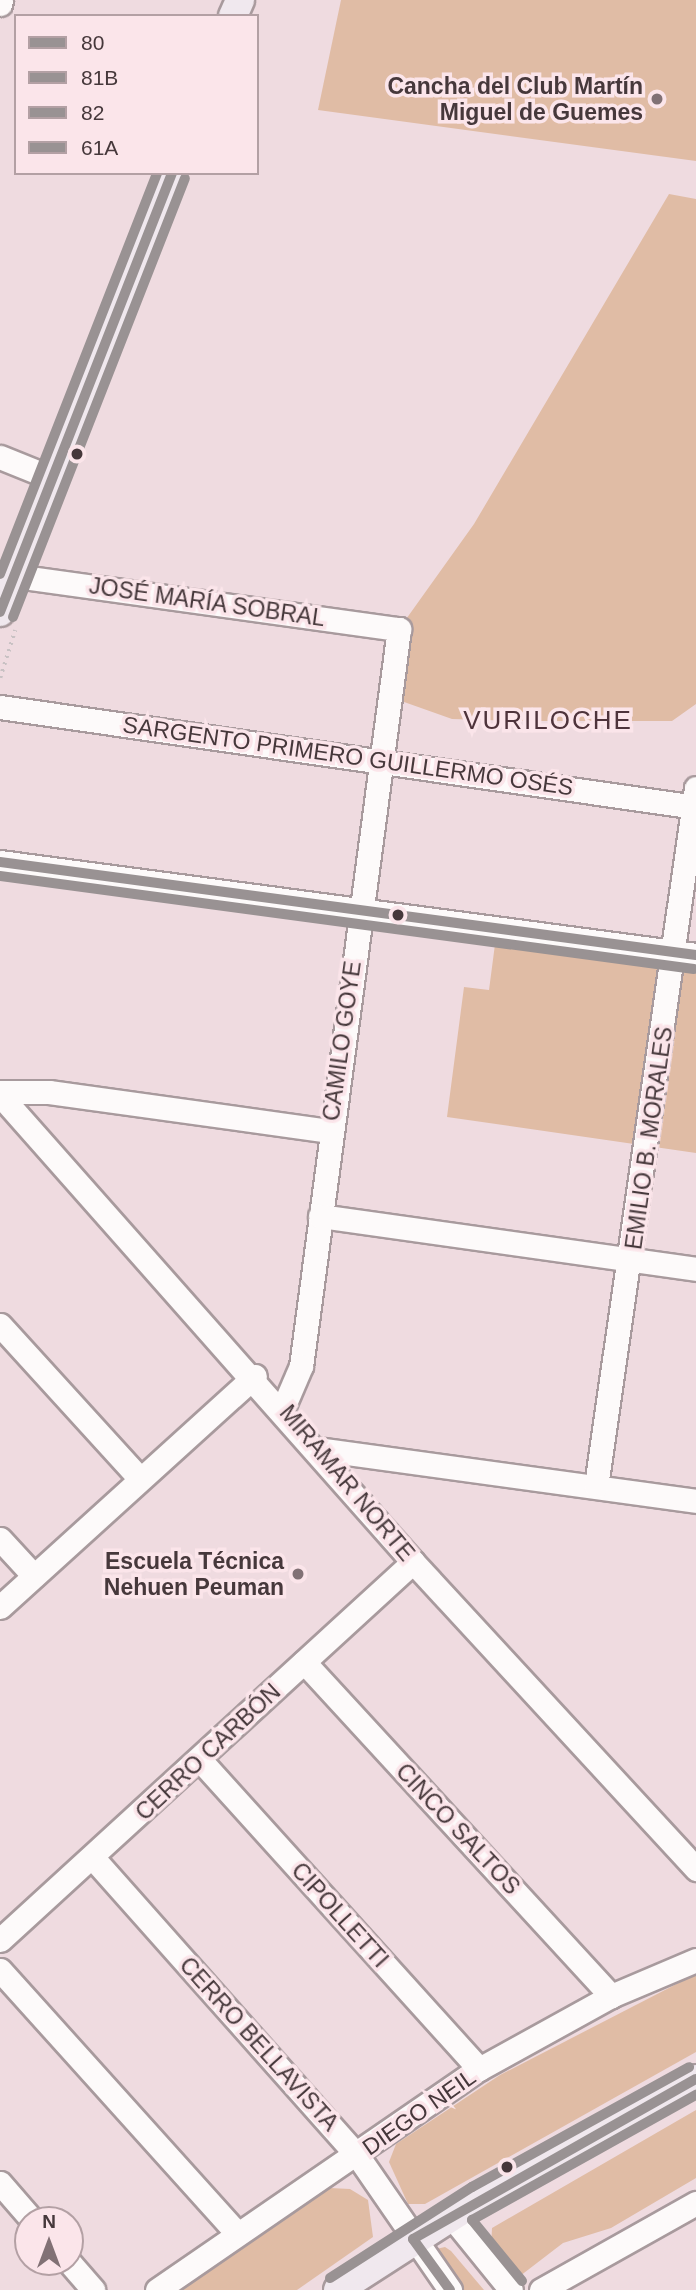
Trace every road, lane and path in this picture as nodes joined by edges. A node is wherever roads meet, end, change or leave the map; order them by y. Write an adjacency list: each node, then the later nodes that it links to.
1 (171, 175): 3 (main road)
2 (0, 457): 3 (street)
3 (52, 478): 4 (main road)
4 (15, 576): 5 (main road); 6 (street, JOSÉ MARÍA SOBRAL)
5 (0, 612)
6 (399, 629): 8 (street, CAMILO GOYE)
7 (0, 707): 8 (street, SARGENTO PRIMERO GUILLERMO OSÉS)
8 (382, 761): 9 (street, SARGENTO PRIMERO GUILLERMO OSÉS); 11 (street, CAMILO GOYE)
9 (695, 800): 12 (street, EMILIO B. MORALES)
10 (0, 862): 11 (street)
11 (360, 911): 12 (street); 15 (street, CAMILO GOYE)
12 (673, 952): 13 (street); 17 (street, EMILIO B. MORALES)
13 (696, 955)
14 (0, 1094): 15 (street); 20 (street, MIRAMAR NORTE)
15 (330, 1131): 16 (street, CAMILO GOYE)
16 (320, 1216): 17 (street); 21 (street, CAMILO GOYE)
17 (632, 1260): 18 (street); 24 (street, EMILIO B. MORALES)
18 (696, 1269)
19 (0, 1325): 23 (street)
20 (255, 1376): 21 (street, MIRAMAR NORTE); 23 (street)
21 (284, 1408): 22 (street, MIRAMAR NORTE)
22 (317, 1449): 24 (street); 27 (street, MIRAMAR NORTE)
23 (140, 1479): 28 (street)
24 (596, 1486): 25 (street)
25 (696, 1501)
26 (0, 1539): 28 (street)
27 (413, 1562): 30 (street, CERRO CARBÓN); 33 (street, MIRAMAR NORTE)
28 (34, 1576): 29 (street)
29 (0, 1607)
30 (304, 1662): 31 (street, CERRO CARBÓN); 37 (street, CINCO SALTOS)
31 (201, 1761): 32 (street, CERRO CARBÓN); 38 (street, CIPOLLETTI)
32 (93, 1858): 34 (street, CERRO CARBÓN); 40 (street, CERRO BELLAVISTA)
33 (696, 1869)
34 (0, 1940)
35 (696, 1960): 37 (street, DIEGO NEIL)
36 (0, 1970): 45 (street)
37 (611, 1996): 38 (street, DIEGO NEIL)
38 (479, 2069): 40 (street, DIEGO NEIL)
39 (696, 2079): 44 (main road)
40 (357, 2155): 45 (street, DIEGO NEIL); 46 (street, CERRO BELLAVISTA)
41 (0, 2183): 43 (street)
42 (696, 2203): 53 (street)
43 (20, 2206)
44 (451, 2216): 46 (main road); 52 (street)
45 (238, 2234): 49 (street, DIEGO NEIL)
46 (413, 2239): 50 (main road); 51 (street, CERRO BELLAVISTA)
47 (81, 2276): 48 (street)
48 (93, 2290)
49 (157, 2290)
50 (338, 2290)
51 (450, 2290)
52 (511, 2290)
53 (541, 2290)

